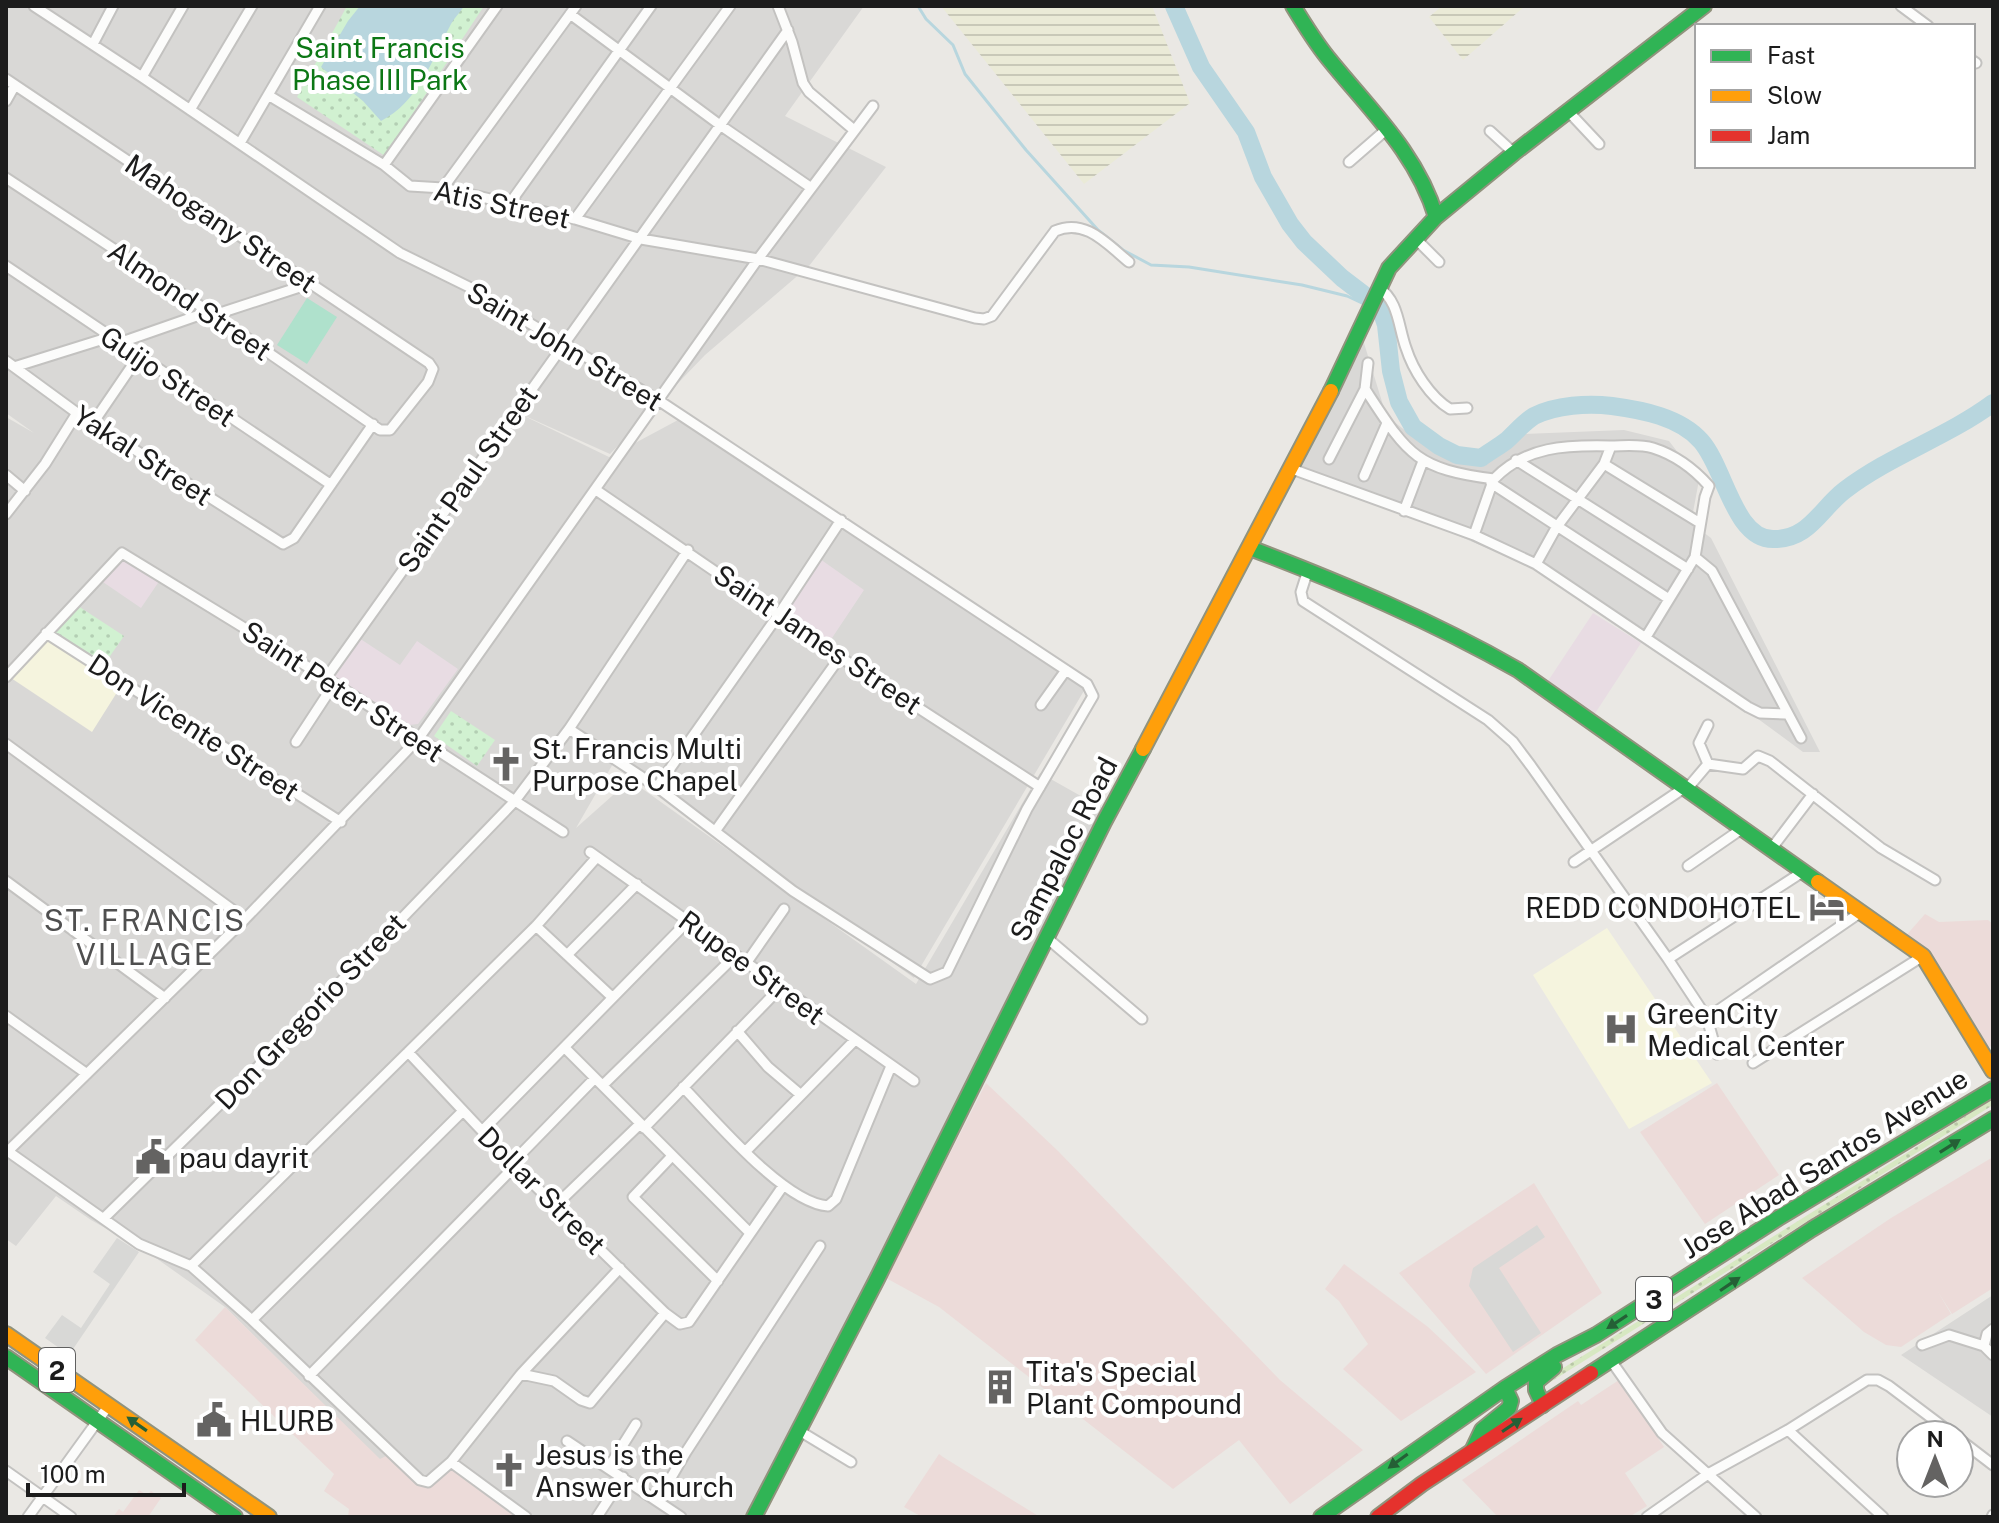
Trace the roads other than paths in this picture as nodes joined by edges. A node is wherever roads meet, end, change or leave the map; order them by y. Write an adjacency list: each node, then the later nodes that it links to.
1 (113, 6): 16 (street)
2 (183, 6): 18 (street)
3 (252, 6): 25 (street)
4 (320, 6): 22 (street)
5 (497, 6): 35 (street)
6 (651, 6): 17 (street)
7 (730, 6): 21 (street)
8 (778, 6): 15 (street)
9 (1293, 6): 28 (main road)
10 (1704, 6): 26 (main road, Sampaloc Road)
11 (1901, 6): 14 (street)
12 (40, 8): 16 (street, Saint John Street)
13 (573, 10): 17 (street); 38 (street)
14 (1925, 24)
15 (788, 30): 27 (street, Saint Paul Street); 29 (street)
16 (93, 44): 18 (street, Saint John Street)
17 (619, 52): 21 (street); 39 (street)
18 (142, 77): 25 (street, Saint John Street)
19 (6, 79): 20 (street, Mahogany Street)
20 (15, 85): 23 (street); 48 (street, Mahogany Street)
21 (669, 87): 27 (street); 41 (street)
22 (268, 95): 31 (street); 35 (street, Atis Street)
23 (6, 101)
24 (873, 106): 29 (street)
25 (190, 110): 31 (street, Saint John Street)
26 (1568, 111): 32 (street); 33 (main road, Sampaloc Road)
27 (720, 125): 37 (street); 43 (street, Saint Paul Street)
28 (1387, 129): 34 (street); 40 (main road)
29 (854, 130): 37 (street)
30 (1490, 131): 33 (street)
31 (240, 143): 52 (street, Saint John Street)
32 (1599, 144)
33 (1514, 153): 40 (main road, Sampaloc Road)
34 (1349, 162)
35 (384, 165): 38 (street, Atis Street)
36 (6, 178): 50 (street, Almond Street)
37 (810, 187): 44 (street)
38 (443, 188): 39 (street, Atis Street)
39 (510, 203): 41 (street, Atis Street)
40 (1436, 217): 42 (main road, Sampaloc Road)
41 (575, 219): 43 (street, Atis Street)
42 (1415, 238): 46 (street); 49 (main road, Sampaloc Road)
43 (641, 239): 44 (street, Atis Street); 52 (street, Saint Paul Street)
44 (758, 259): 45 (street, Atis Street); 57 (street)
45 (1129, 262)
46 (1439, 262)
47 (6, 266): 51 (street, Guijo Street)
48 (312, 283): 50 (street); 62 (street, Mahogany Street)
49 (1377, 289): 58 (street); 68 (main road, Sampaloc Road)
50 (211, 314): 51 (street); 62 (street, Almond Street)
51 (114, 340): 53 (street, Guijo Street); 55 (street)
52 (563, 344): 57 (street, Saint John Street); 95 (street, Saint Paul Street)
53 (138, 357): 60 (street); 72 (street, Guijo Street)
54 (1368, 363): 56 (street)
55 (10, 364): 59 (street, Yakal Street)
56 (1365, 389): 61 (street); 64 (street)
57 (658, 400): 73 (street); 78 (street, Saint John Street)
58 (1467, 408)
59 (77, 413): 60 (street, Yakal Street); 74 (street)
60 (93, 423): 72 (street, Yakal Street)
61 (1387, 423): 66 (street); 70 (street)
62 (373, 424): 72 (street)
63 (1611, 446): 65 (street); 67 (street); 79 (street)
64 (1329, 459)
65 (1516, 460): 71 (street); 75 (street)
66 (1423, 461): 71 (street); 76 (street)
67 (1604, 464): 75 (street); 79 (street)
68 (1292, 469): 76 (street); 82 (main road, Sampaloc Road)
69 (6, 475): 74 (street)
70 (1364, 476)
71 (1493, 481): 80 (street); 81 (street)
72 (330, 484)
73 (596, 490): 83 (street, Saint James Street); 100 (street)
74 (25, 491): 77 (street)
75 (1580, 499): 80 (street); 86 (street)
76 (1404, 511): 81 (street)
77 (6, 514)
78 (841, 520): 89 (street); 93 (street, Saint John Street)
79 (1700, 523): 84 (street)
80 (1556, 528): 85 (street); 88 (street)
81 (1474, 535): 85 (street)
82 (1250, 548): 87 (main road); 127 (main road, Sampaloc Road)
83 (688, 550): 89 (street, Saint James Street); 99 (street, Don Gregorio Street)
84 (1695, 557): 86 (street); 97 (street)
85 (1536, 564): 91 (street)
86 (1688, 569): 88 (street)
87 (1308, 570): 107 (main road); 115 (street)
88 (1669, 599): 91 (street)
89 (779, 614): 92 (street, Saint James Street); 105 (street)
90 (46, 633): 94 (street); 95 (street, Saint Peter Street); 110 (street, Don Vicente Street)
91 (1646, 637): 97 (street)
92 (840, 657): 106 (street, Saint James Street); 112 (street)
93 (1066, 670): 96 (street); 106 (street, Saint John Street)
94 (6, 677)
95 (330, 681): 100 (street, Saint Peter Street); 102 (street, Saint Paul Street)
96 (1041, 705)
97 (1786, 714): 101 (street)
98 (1708, 725): 104 (street)
99 (569, 729): 105 (street); 109 (street, Don Gregorio Street)
100 (419, 738): 109 (street, Saint Peter Street); 110 (street)
101 (1801, 738)
102 (296, 742)
103 (6, 744): 124 (street)
104 (1708, 764): 107 (street); 108 (street)
105 (657, 787): 112 (street)
106 (1040, 787): 112 (street)
107 (1685, 789): 111 (main road); 115 (street)
108 (1813, 794): 114 (street); 119 (street)
109 (514, 802): 113 (street, Saint Peter Street); 163 (street, Don Gregorio Street)
110 (341, 822): 124 (street)
111 (1743, 828): 114 (main road); 117 (street)
112 (716, 830)
113 (563, 832)
114 (1772, 848): 118 (main road)
115 (1591, 849): 116 (street); 131 (street)
116 (1574, 862)
117 (1688, 866)
118 (1804, 871): 123 (main road); 131 (street)
119 (1935, 880)
120 (6, 881): 135 (street)
121 (637, 884): 125 (street, Rupee Street); 126 (street, Rupee Street); 128 (street)
122 (784, 909): 132 (street)
123 (1861, 912): 130 (main road); 137 (street)
124 (245, 919): 135 (street)
125 (689, 920): 129 (street, Rupee Street); 134 (street)
126 (536, 926): 128 (street); 142 (street)
127 (1047, 938): 138 (street); 187 (main road, Sampaloc Road)
128 (567, 955): 134 (street)
129 (736, 955): 132 (street, Rupee Street); 149 (street)
130 (1923, 956): 144 (street); 146 (main road)
131 (1668, 959): 137 (street)
132 (747, 962): 133 (street, Rupee Street)
133 (781, 987): 139 (street); 140 (street, Rupee Street)
134 (612, 997): 141 (street)
135 (165, 998): 147 (street)
136 (6, 1016): 147 (street)
137 (1707, 1018): 143 (street)
138 (1142, 1019)
139 (737, 1031): 150 (street); 152 (street)
140 (854, 1041): 145 (street, Rupee Street); 152 (street)
141 (566, 1049): 149 (street); 156 (street)
142 (408, 1052): 153 (street, Dollar Street); 166 (street)
143 (1717, 1054)
144 (1753, 1063)
145 (891, 1066): 148 (street, Rupee Street); 161 (street)
146 (1993, 1071)
147 (87, 1074): 157 (street)
148 (914, 1081)
149 (598, 1082): 155 (street); 160 (street)
150 (683, 1087): 155 (street); 158 (street)
151 (1993, 1089): 175 (main road, Jose Abad Santos Avenue / 3, one-way to 175)
152 (801, 1095): 158 (street)
153 (463, 1111): 156 (street, Dollar Street); 170 (street)
154 (1993, 1119): 178 (main road, Jose Abad Santos Avenue / 3, one-way to 154)
155 (642, 1126): 159 (street); 162 (street)
156 (482, 1131): 160 (street, Dollar Street)
157 (7, 1151): 163 (street)
158 (746, 1151): 161 (street)
159 (672, 1156): 164 (street); 168 (street)
160 (515, 1166): 162 (street, Dollar Street); 180 (street)
161 (783, 1186): 164 (street)
162 (557, 1204): 167 (street, Dollar Street)
163 (104, 1218): 166 (street)
164 (750, 1233): 168 (street)
165 (820, 1246): 200 (street)
166 (191, 1266): 170 (street)
167 (620, 1268): 169 (street, Dollar Street); 179 (street)
168 (718, 1281): 169 (street, Dollar Street)
169 (665, 1313): 179 (street)
170 (252, 1320): 180 (street)
171 (1993, 1329): 174 (street)
172 (6, 1334): 182 (main road, 2)
173 (1922, 1345): 174 (street)
174 (1984, 1346): 176 (street)
175 (1557, 1355): 181 (main road, Jose Abad Santos Avenue / 3); 183 (main road)
176 (1993, 1355)
177 (6, 1357): 185 (main road, 2)
178 (1612, 1362): 183 (main road, Jose Abad Santos Avenue / 3); 197 (street)
179 (521, 1374): 192 (street)
180 (309, 1376): 192 (street)
181 (1505, 1388): 191 (main road); 209 (main road, Jose Abad Santos Avenue / 3, one-way to 209)
182 (109, 1405): 185 (street); 204 (main road, 2, one-way to 182)
183 (1543, 1405): 191 (main road, Jose Abad Santos Avenue / 3, one-way to 183)
184 (1933, 1419): 188 (street)
185 (96, 1421): 199 (street); 203 (main road, 2)
186 (636, 1424): 195 (street)
187 (798, 1430): 193 (street); 208 (main road, Sampaloc Road)
188 (1788, 1430): 197 (street); 213 (street)
189 (567, 1441): 195 (street)
190 (1975, 1451): 194 (street)
191 (1472, 1452): 210 (main road, Jose Abad Santos Avenue / 3)
192 (451, 1462): 205 (street)
193 (851, 1462)
194 (1993, 1465)
195 (609, 1467): 198 (street)
196 (6, 1471): 199 (street)
197 (1708, 1474): 211 (street); 212 (street)
198 (623, 1477): 200 (street); 206 (street)
199 (42, 1497): 201 (street); 202 (street)
200 (658, 1500): 207 (street)
201 (28, 1517)
202 (71, 1517)
203 (235, 1517)
204 (269, 1517)
205 (526, 1517)
206 (597, 1517)
207 (681, 1517)
208 (754, 1517)
209 (1321, 1517)
210 (1378, 1517)
211 (1647, 1517)
212 (1756, 1517)
213 (1883, 1517)

